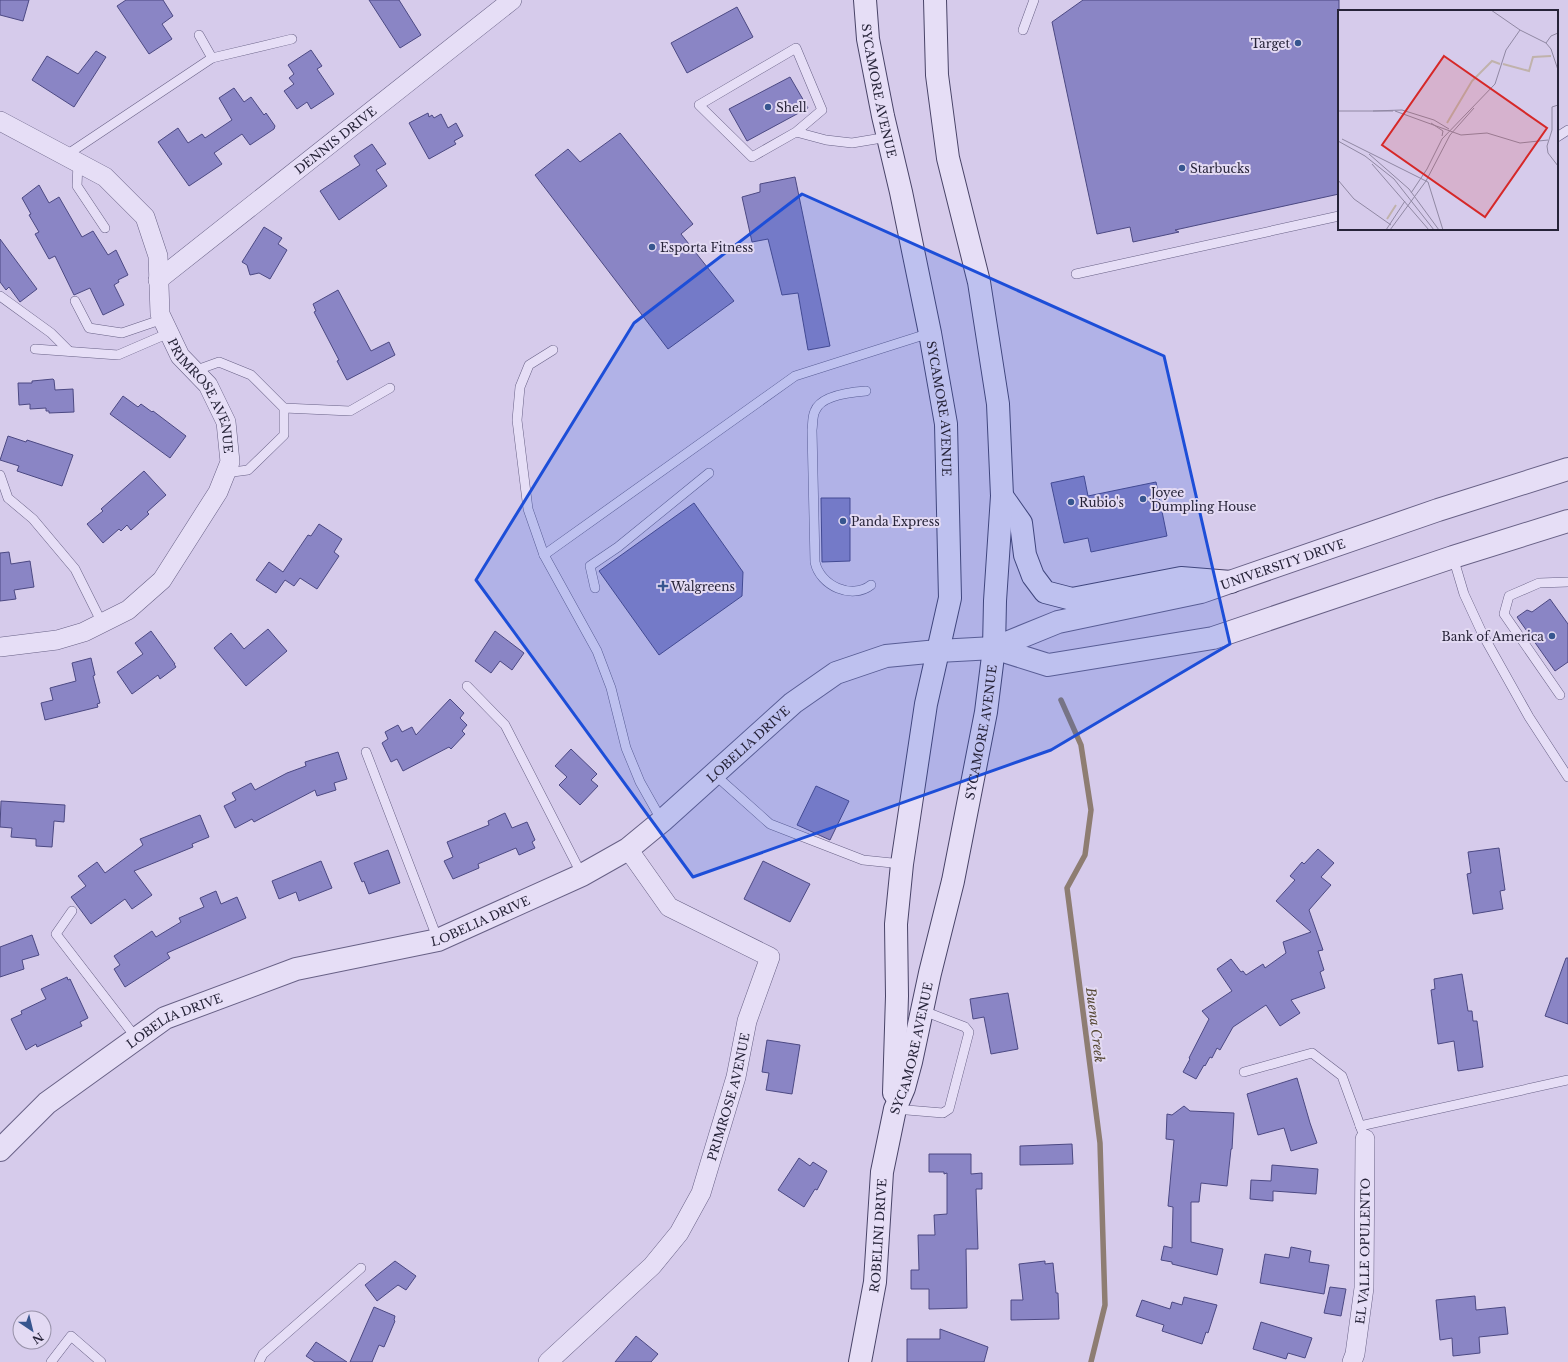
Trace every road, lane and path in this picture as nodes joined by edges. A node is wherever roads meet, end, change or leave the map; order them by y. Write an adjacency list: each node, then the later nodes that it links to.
1 (512, 0): 18 (street, DENNIS DRIVE)
2 (865, 0): 13 (main road, SYCAMORE AVENUE)
3 (935, 0): 34 (main road, SYCAMORE AVENUE)
4 (1034, 0): 5 (lane)
5 (1023, 30)
6 (199, 35): 8 (lane)
7 (292, 39): 8 (lane)
8 (212, 58): 14 (lane)
9 (0, 121): 14 (street, PRIMROSE AVENUE)
10 (1568, 130): 12 (lane)
11 (796, 132): 11 (lane); 13 (lane)
12 (1558, 136)
13 (888, 137): 22 (main road, SYCAMORE AVENUE)
14 (71, 159): 16 (lane); 18 (street, PRIMROSE AVENUE)
15 (1338, 216): 17 (lane)
16 (105, 228)
17 (1076, 274)
18 (158, 280): 21 (street, PRIMROSE AVENUE)
19 (0, 296): 25 (lane)
20 (75, 301): 21 (lane)
21 (166, 326): 25 (lane); 26 (street, PRIMROSE AVENUE)
22 (930, 333): 36 (lane); 45 (main road, SYCAMORE AVENUE)
23 (34, 349): 25 (lane)
24 (553, 350): 36 (lane)
25 (69, 351)
26 (194, 371): 29 (lane); 31 (street, PRIMROSE AVENUE)
27 (390, 388): 29 (lane)
28 (866, 391): 40 (lane)
29 (284, 408): 31 (lane)
30 (1568, 469): 38 (main road, UNIVERSITY DRIVE)
31 (225, 473): 42 (street, PRIMROSE AVENUE)
32 (709, 473): 41 (lane)
33 (0, 475): 42 (lane)
34 (1002, 496): 38 (main road); 44 (main road, SYCAMORE AVENUE)
35 (1568, 521): 37 (main road, UNIVERSITY DRIVE)
36 (544, 555): 51 (lane)
37 (1453, 557): 44 (main road, UNIVERSITY DRIVE); 50 (lane)
38 (1232, 582): 44 (main road, UNIVERSITY DRIVE)
39 (1568, 582): 47 (lane)
40 (871, 584)
41 (595, 588)
42 (102, 623): 43 (street, PRIMROSE AVENUE)
43 (0, 647)
44 (994, 648): 45 (main road, UNIVERSITY DRIVE); 57 (main road, SYCAMORE AVENUE)
45 (938, 651): 49 (main road, LOBELIA DRIVE); 53 (main road, SYCAMORE AVENUE)
46 (467, 686): 54 (lane)
47 (1560, 695)
48 (366, 752): 56 (lane)
49 (714, 774): 51 (main road, LOBELIA DRIVE); 53 (lane)
50 (1568, 777)
51 (662, 821): 52 (main road, LOBELIA DRIVE)
52 (628, 849): 54 (main road, LOBELIA DRIVE); 65 (street, PRIMROSE AVENUE)
53 (902, 864): 61 (main road, SYCAMORE AVENUE)
54 (582, 875): 56 (main road, LOBELIA DRIVE)
55 (72, 912): 58 (lane)
56 (438, 940): 58 (main road, LOBELIA DRIVE)
57 (921, 1010): 61 (main road, SYCAMORE AVENUE); 61 (lane)
58 (137, 1039): 63 (main road, LOBELIA DRIVE)
59 (1244, 1072): 62 (lane)
60 (1568, 1080): 62 (lane)
61 (895, 1109): 69 (main road, ROBELINI DRIVE)
62 (1363, 1132): 70 (street, EL VALLE OPULENTO)
63 (0, 1150)
64 (361, 1268): 68 (lane)
65 (554, 1360)
66 (51, 1362): 67 (lane)
67 (101, 1362)
68 (259, 1362)
69 (860, 1362)
70 (1352, 1362)

